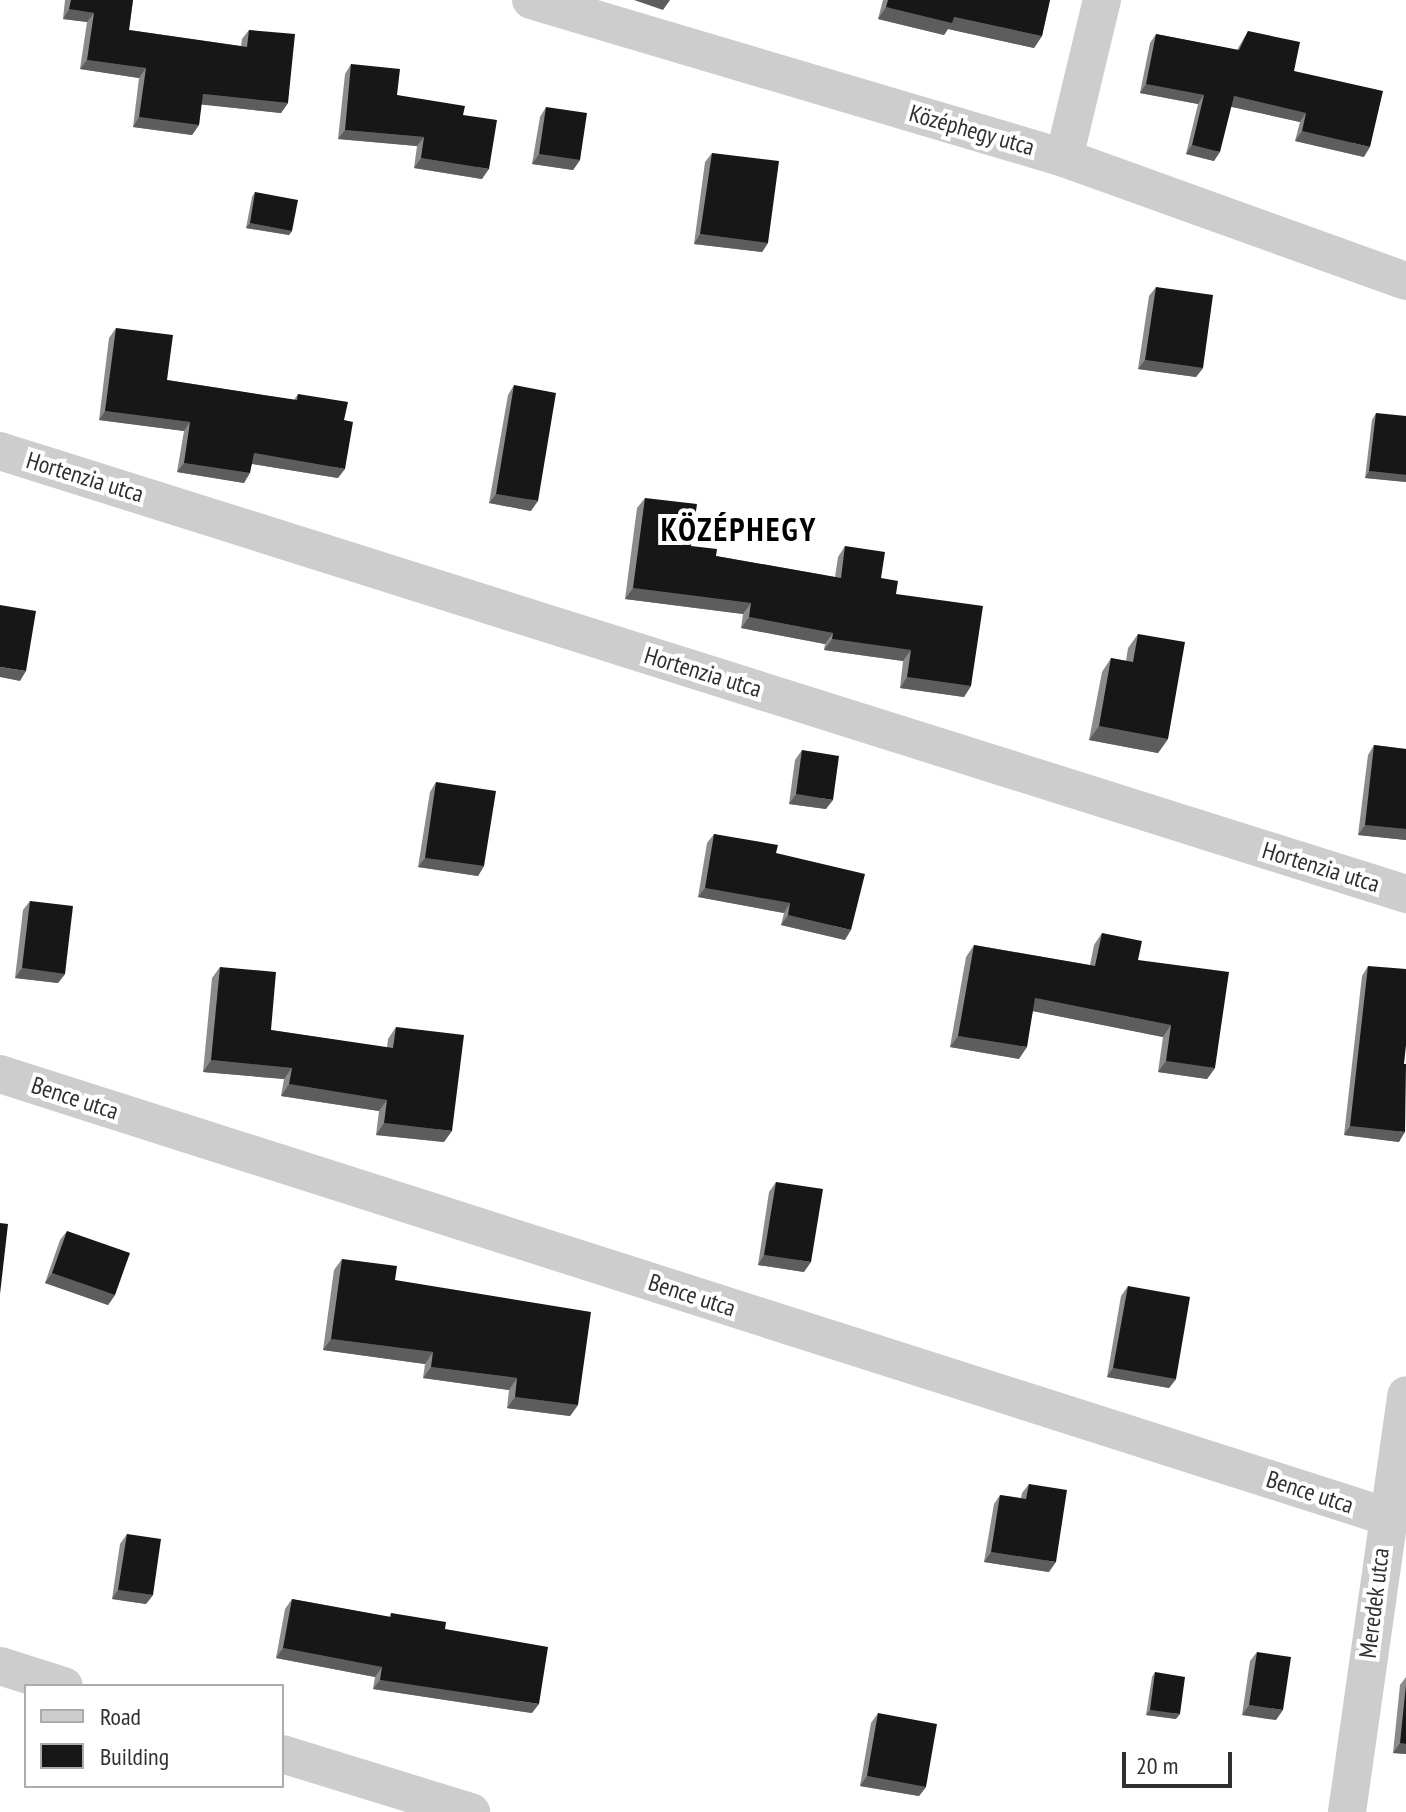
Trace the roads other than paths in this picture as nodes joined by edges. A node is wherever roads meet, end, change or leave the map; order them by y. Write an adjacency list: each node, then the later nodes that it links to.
1 (531, 0): 3 (street, Középhegy utca)
2 (1102, 0): 3 (street)
3 (1064, 158): 4 (street, Középhegy utca)
4 (1406, 281)
5 (0, 451): 6 (street, Hortenzia utca)
6 (1406, 894)
7 (0, 1074): 9 (street, Bence utca)
8 (1406, 1395): 9 (street, Meredek utca)
9 (1385, 1516): 14 (street, Meredek utca)
10 (0, 1666): 11 (street)
11 (58, 1684)
12 (284, 1755): 13 (street)
13 (471, 1812)
14 (1347, 1812)

